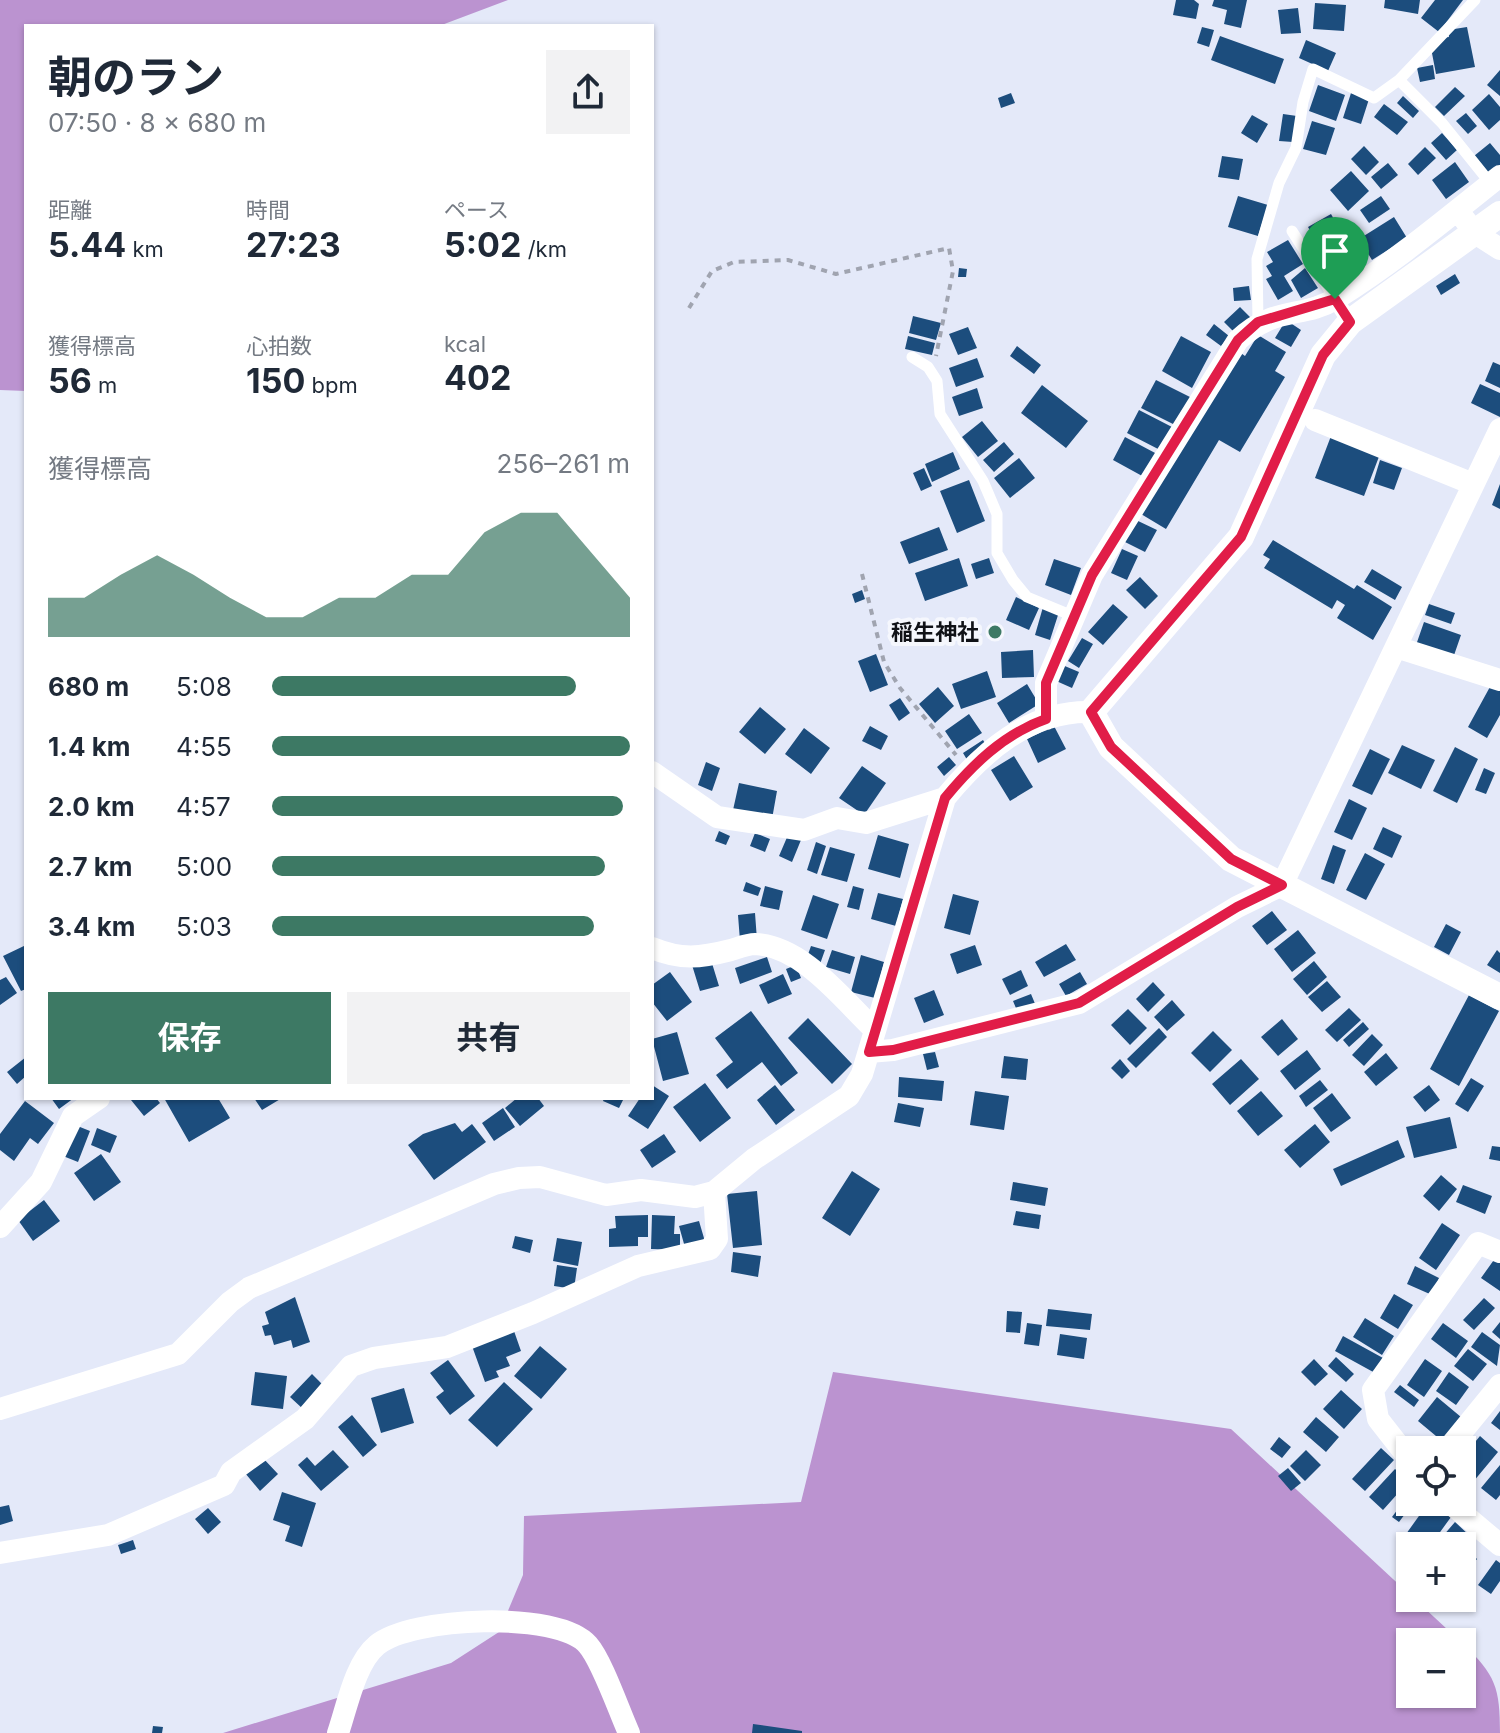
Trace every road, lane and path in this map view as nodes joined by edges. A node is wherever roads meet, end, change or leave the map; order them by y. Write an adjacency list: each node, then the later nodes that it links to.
1 (1475, 0): 2 (lane)
2 (1399, 80): 3 (lane); 10 (lane)
3 (1496, 180): 5 (street)
4 (1500, 214): 5 (street)
5 (1466, 221): 7 (street); 8 (street); 11 (street)
6 (1292, 231): 8 (lane)
7 (1500, 249)
8 (1335, 299): 10 (street); 11 (lane)
9 (689, 308): 13 (path)
10 (1258, 322): 18 (street)
11 (1350, 322): 21 (street)
12 (912, 357): 13 (lane)
13 (932, 374): 18 (lane)
14 (1315, 420): 16 (street)
15 (1500, 429): 16 (street)
16 (1473, 484): 19 (street)
17 (862, 574): 23 (path)
18 (1073, 616): 22 (street)
19 (1396, 647): 20 (street); 26 (street)
20 (1500, 680)
21 (1091, 712): 22 (street); 26 (street)
22 (1046, 719): 23 (street)
23 (968, 770): 25 (street)
24 (654, 773): 25 (street)
25 (945, 798): 29 (street)
26 (1282, 885): 28 (street); 29 (street)
27 (654, 949): 29 (street)
28 (1500, 997)
29 (872, 1041): 31 (street)
30 (96, 1100): 32 (street)
31 (714, 1192): 35 (street); 40 (street)
32 (0, 1227)
33 (1500, 1252): 37 (street)
34 (1499, 1387): 36 (street)
35 (0, 1409)
36 (1459, 1436)
37 (1396, 1442)
38 (1466, 1516): 39 (street)
39 (1500, 1545)
40 (0, 1553)
41 (338, 1733): 42 (street)
42 (629, 1733)

